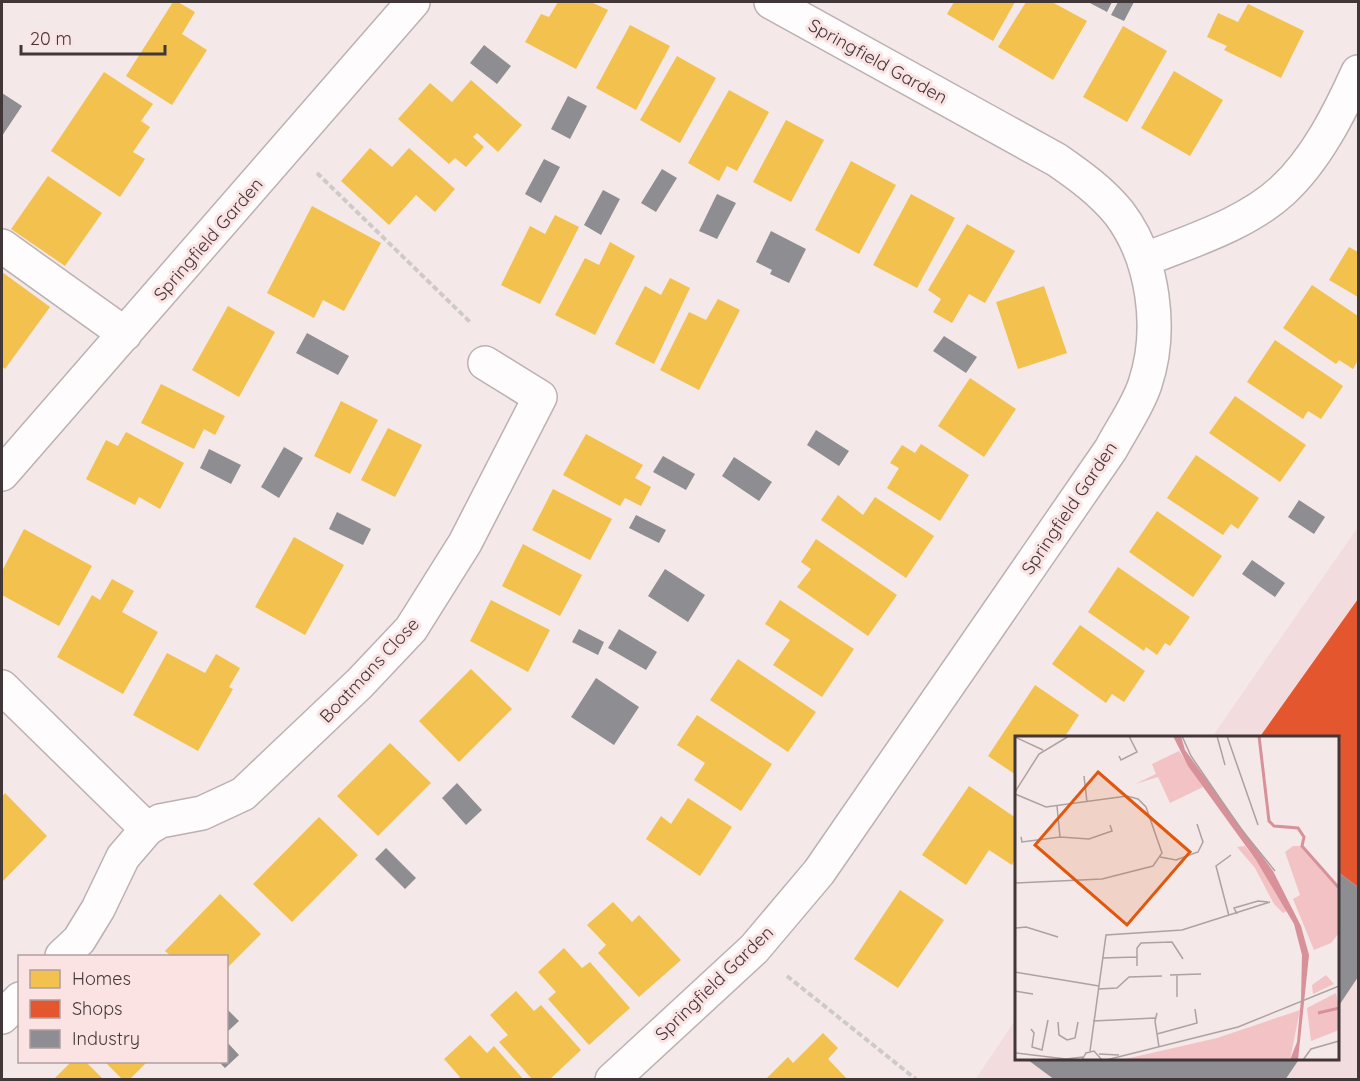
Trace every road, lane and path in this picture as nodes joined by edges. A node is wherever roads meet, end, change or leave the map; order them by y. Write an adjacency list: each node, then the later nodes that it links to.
1 (413, 2): 4 (street, Springfield Garden)
2 (771, 2): 6 (street, Springfield Garden)
3 (1359, 72): 6 (street)
4 (289, 146): 7 (street, Springfield Garden); 8 (path)
5 (2, 246): 7 (street)
6 (1144, 260): 12 (street, Springfield Garden)
7 (125, 334): 9 (street, Springfield Garden)
8 (485, 363): 11 (street, Boatmans Close)
9 (2, 474)
10 (2, 687): 11 (street)
11 (147, 829): 13 (street, Boatmans Close)
12 (754, 949): 16 (street, Springfield Garden); 17 (path)
13 (64, 955)
14 (18, 1001): 15 (street)
15 (2, 1017)
16 (612, 1080)
17 (916, 1080)

